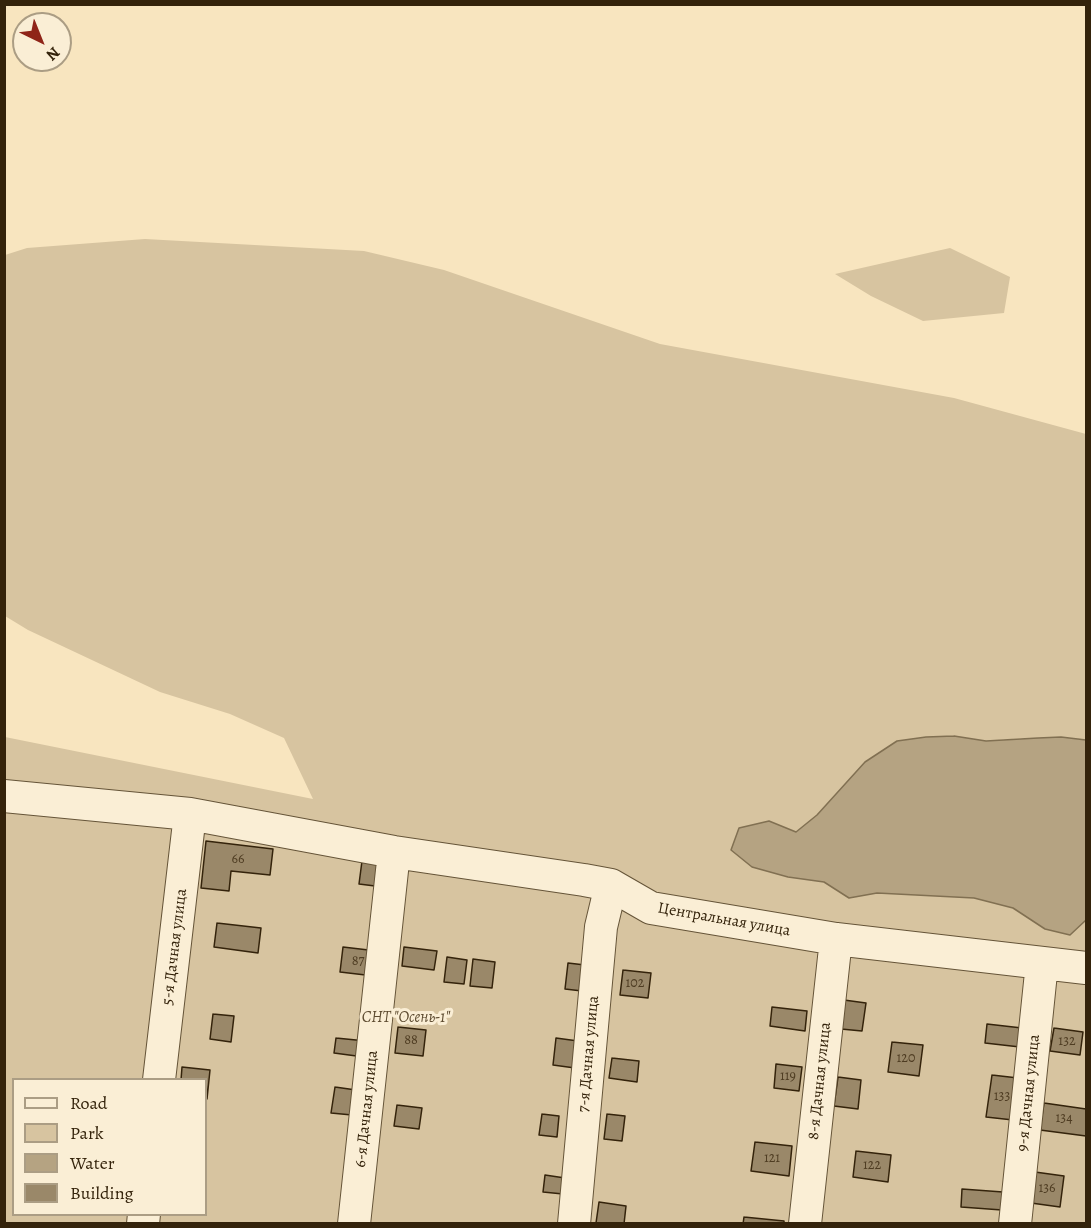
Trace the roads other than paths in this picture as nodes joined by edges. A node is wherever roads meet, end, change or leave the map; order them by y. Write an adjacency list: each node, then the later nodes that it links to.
1 (4, 796): 2 (street, Центральная улица)
2 (190, 814): 3 (street, Центральная улица); 8 (street, 5-я Дачная улица)
3 (394, 852): 4 (street, Центральная улица); 9 (street, 6-я Дачная улица)
4 (611, 885): 5 (street, Центральная улица); 10 (street, 7-я Дачная улица)
5 (836, 939): 6 (street, Центральная улица); 11 (street, 8-я Дачная улица)
6 (1042, 963): 7 (street, Центральная улица); 12 (street, 9-я Дачная улица)
7 (1086, 968)
8 (159, 1078)
9 (354, 1224)
10 (574, 1224)
11 (805, 1224)
12 (1015, 1224)

